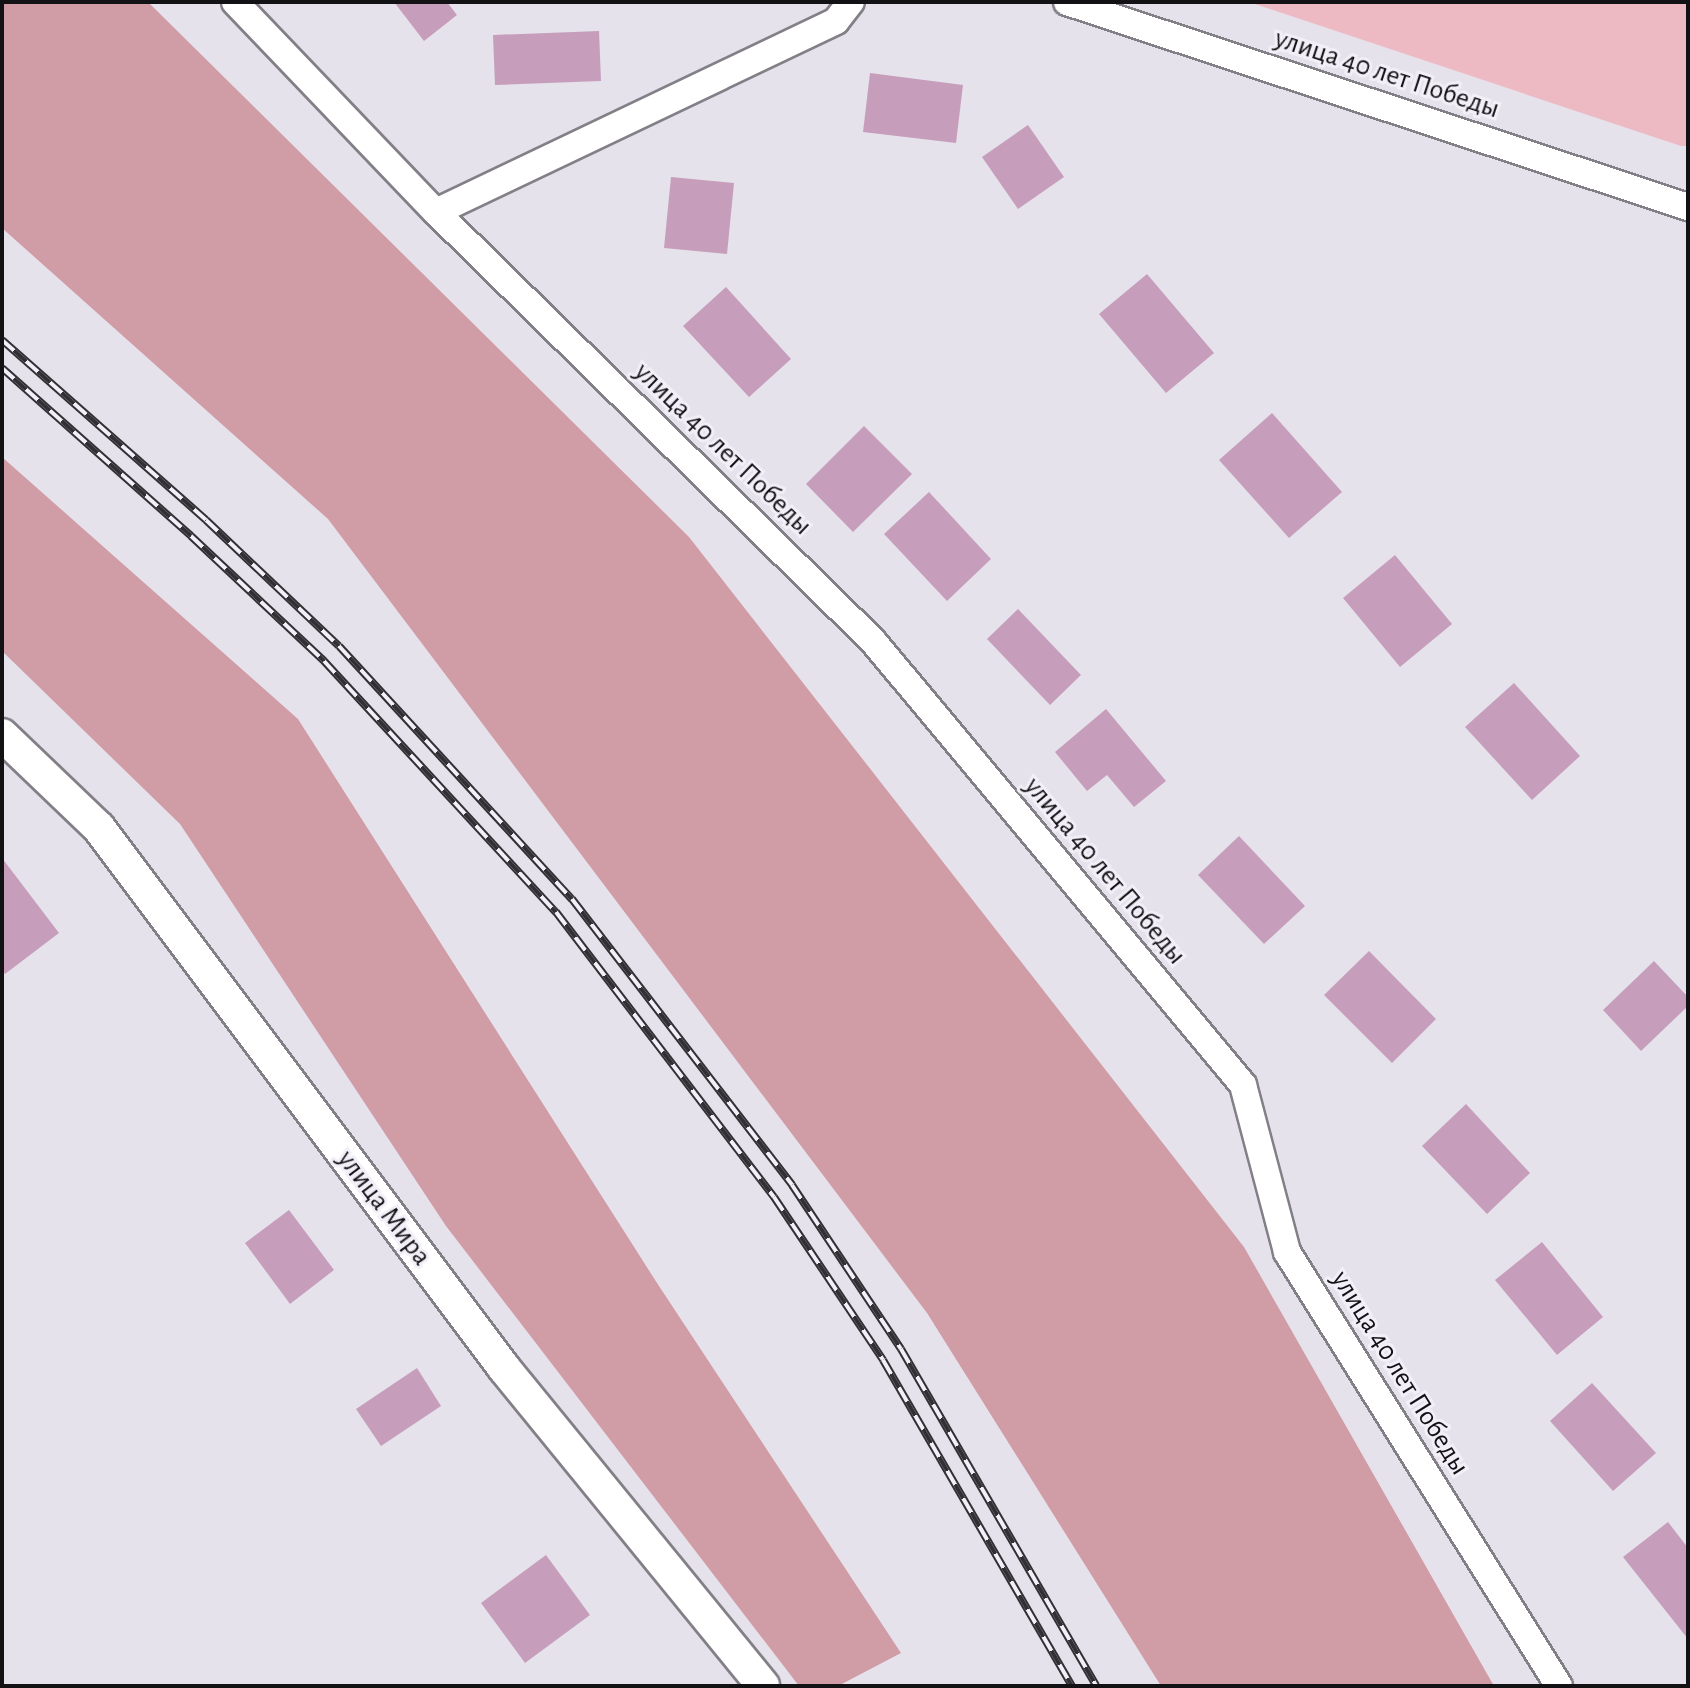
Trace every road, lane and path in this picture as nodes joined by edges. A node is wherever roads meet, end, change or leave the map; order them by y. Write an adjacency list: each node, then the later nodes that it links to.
1 (235, 2): 5 (street, улица 40 лет Победы)
2 (851, 2): 5 (street)
3 (1067, 2): 4 (street, улица 40 лет Победы)
4 (1688, 207)
5 (436, 212): 8 (street, улица 40 лет Победы)
6 (2, 734): 7 (street, улица Мира)
7 (763, 1686)
8 (1559, 1686)

